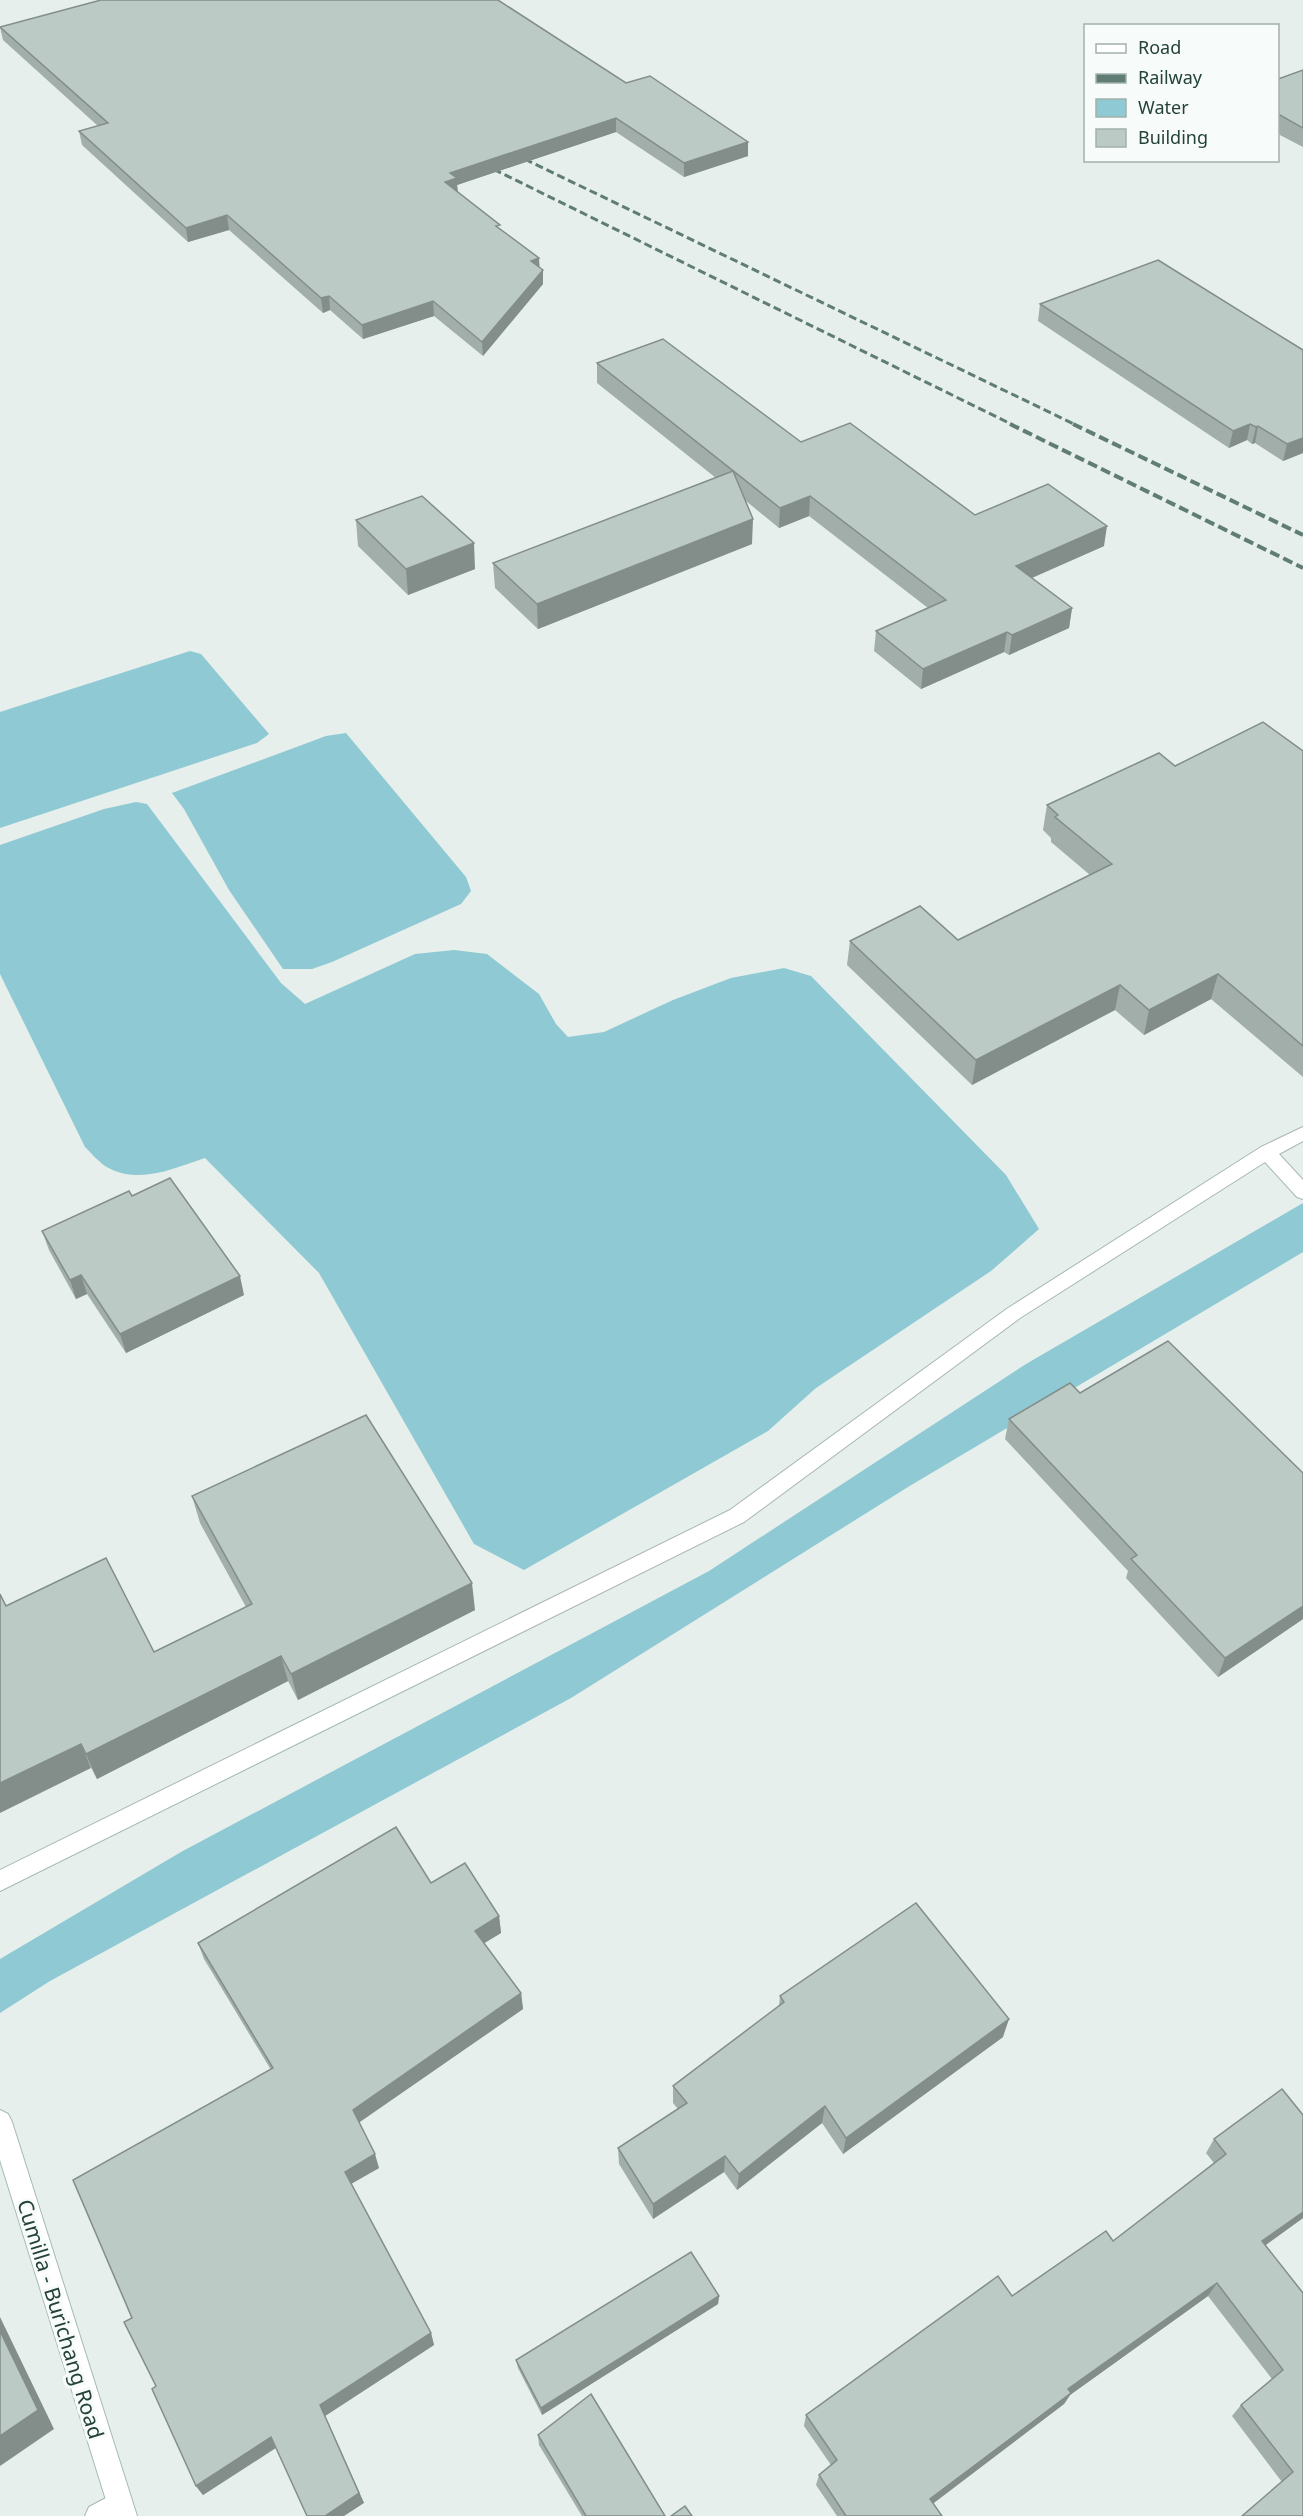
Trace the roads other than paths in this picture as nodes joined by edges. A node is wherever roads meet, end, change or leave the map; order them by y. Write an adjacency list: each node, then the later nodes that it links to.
1 (1303, 1133): 2 (street)
2 (1267, 1152): 3 (street); 4 (street)
3 (1302, 1191)
4 (0, 1881)
5 (0, 2122): 6 (street, Cumilla - Burichang Road)
6 (113, 2512)

